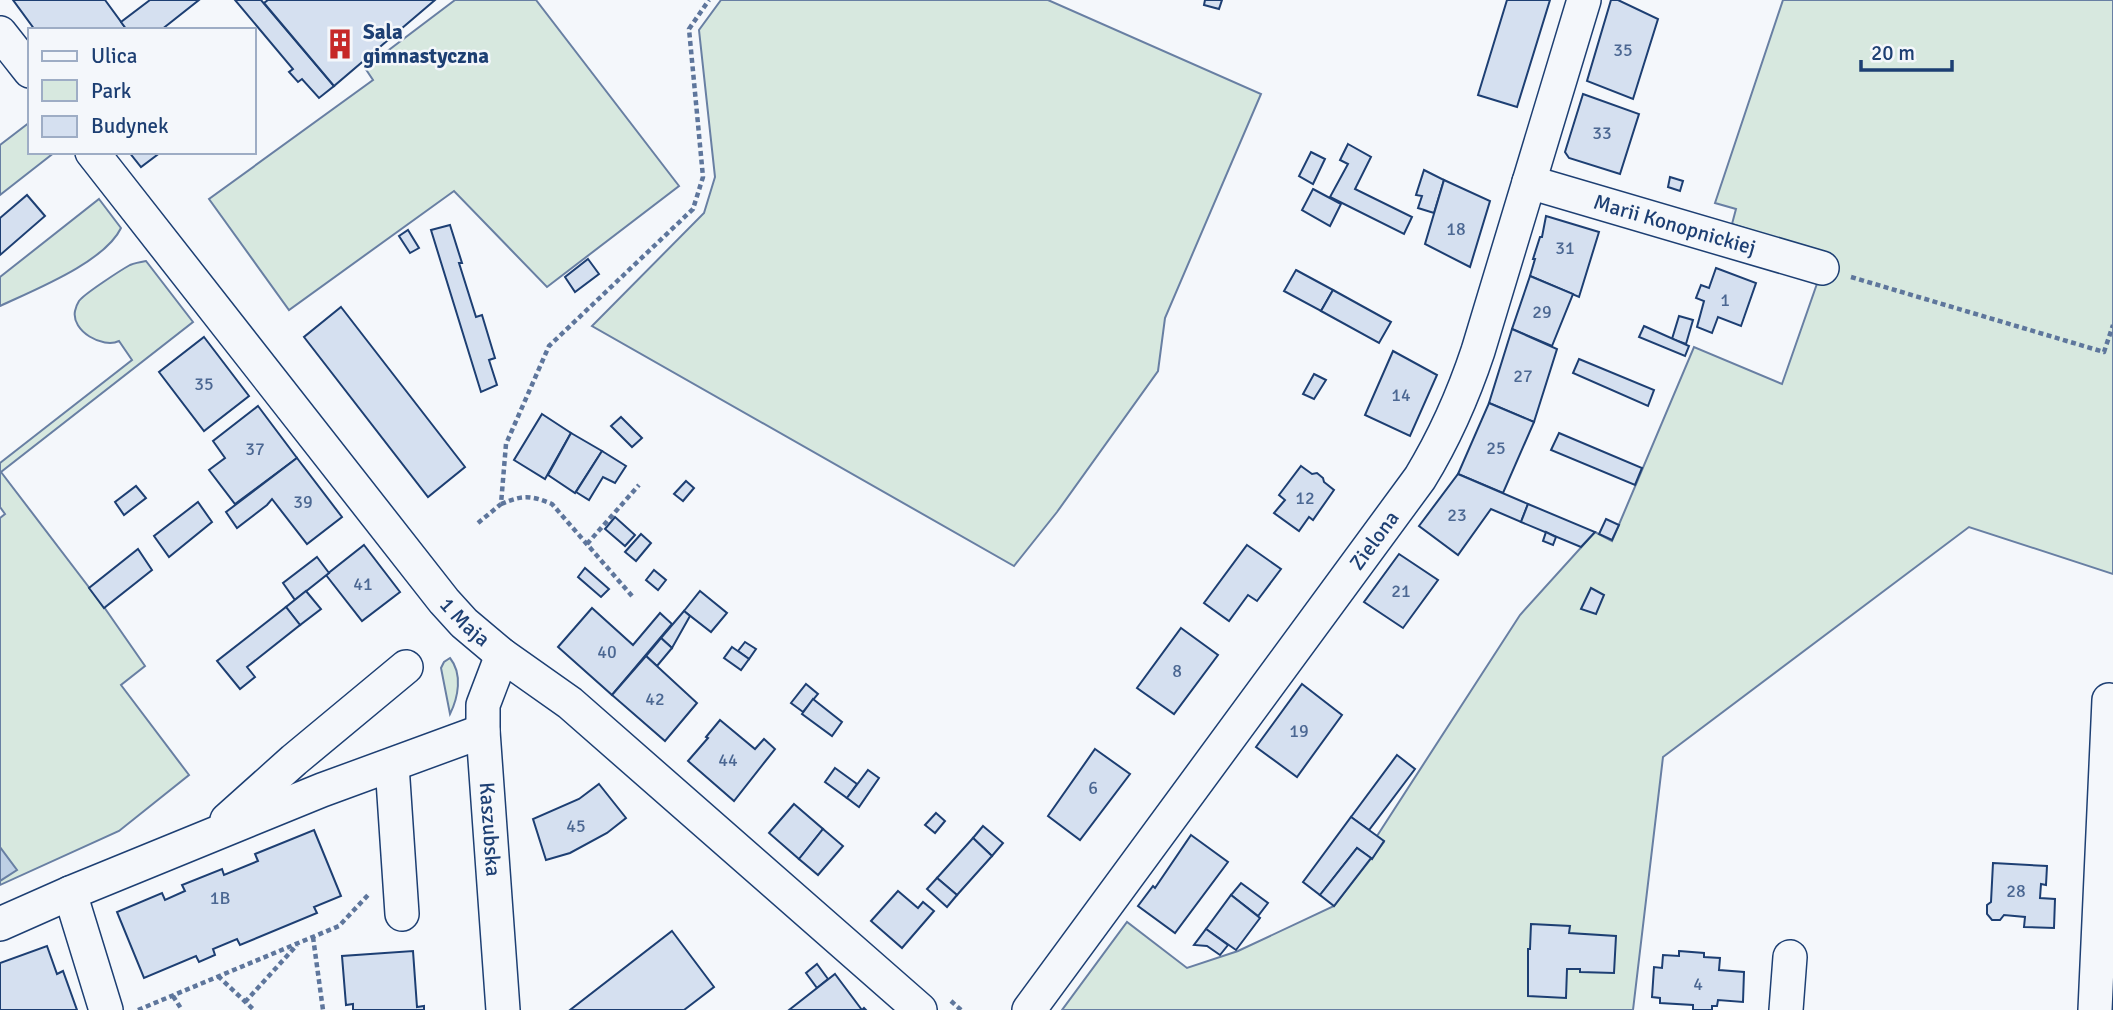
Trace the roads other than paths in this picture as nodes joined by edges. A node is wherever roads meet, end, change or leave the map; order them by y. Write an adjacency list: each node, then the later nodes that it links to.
1 (1584, 0): 5 (street, Zielona)
2 (0, 33): 3 (street)
3 (28, 68)
4 (94, 154): 7 (street, 1 Maja)
5 (1529, 182): 6 (street, Marii Konopnickiej); 22 (street, Zielona)
6 (1822, 268)
7 (502, 655): 10 (street, Kaszubska); 19 (street, 1 Maja)
8 (406, 667): 11 (street)
9 (2109, 700): 24 (street)
10 (483, 731): 12 (street); 21 (street, Kaszubska)
11 (294, 760): 13 (street); 14 (street)
12 (392, 765): 13 (street); 16 (street)
13 (322, 790): 14 (street)
14 (209, 836): 15 (street)
15 (71, 893): 17 (street); 20 (street)
16 (402, 914)
17 (0, 925)
18 (1790, 957): 23 (street)
19 (935, 1005)
20 (106, 1010)
21 (503, 1010)
22 (1029, 1010)
23 (1786, 1010)
24 (2095, 1010)

